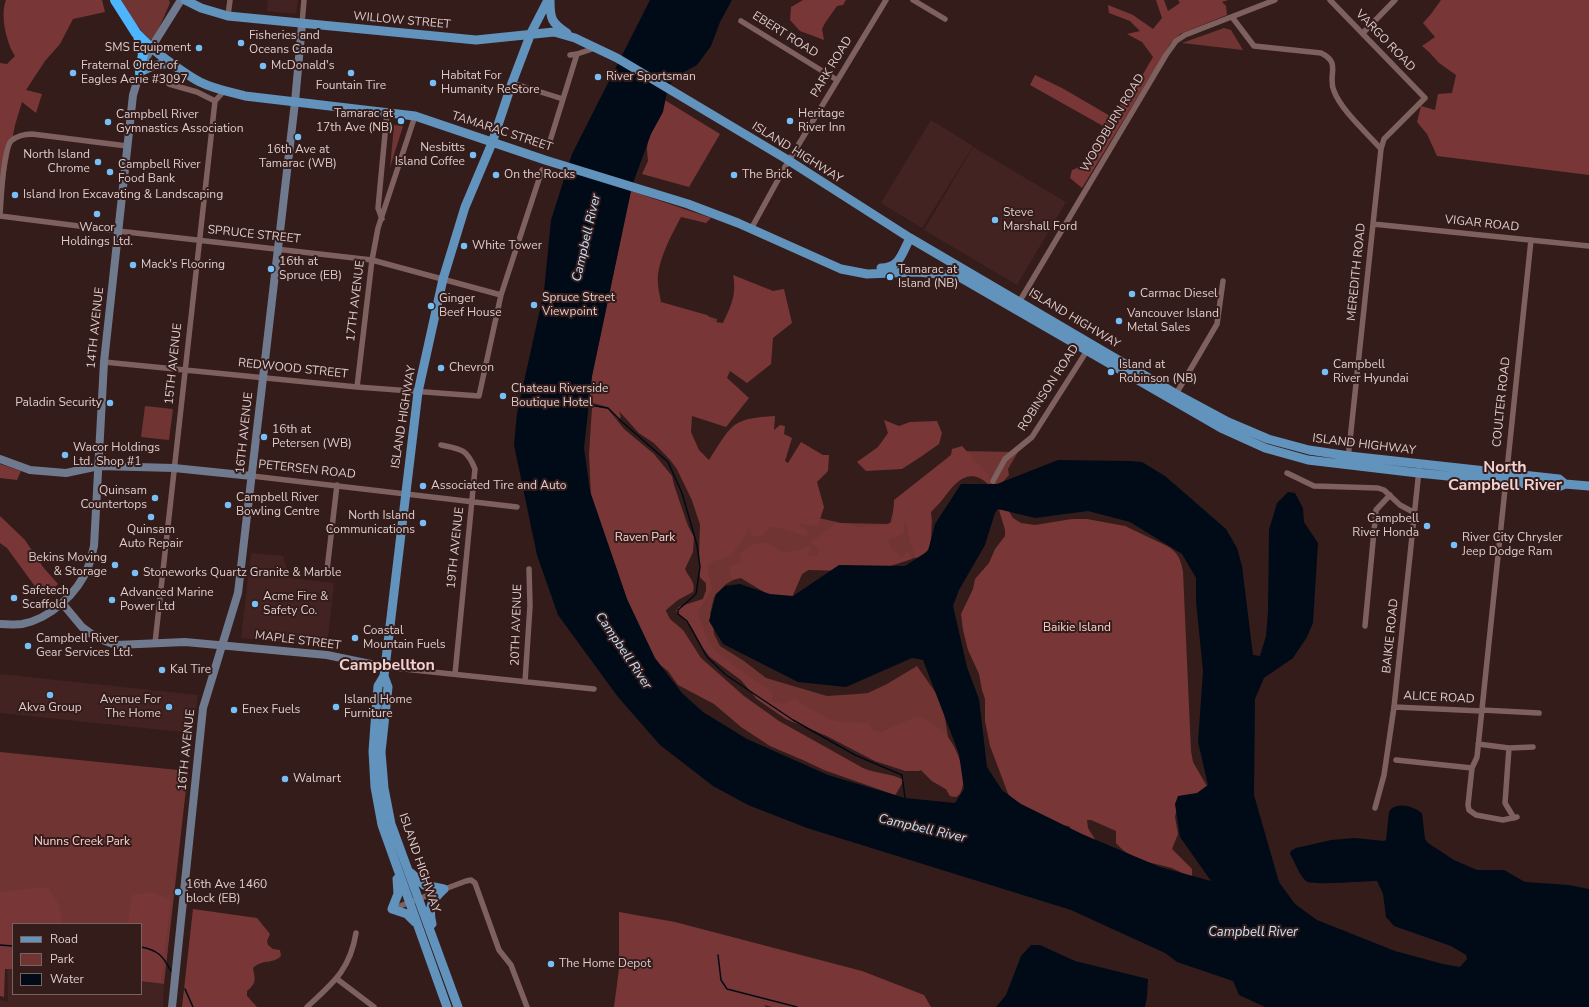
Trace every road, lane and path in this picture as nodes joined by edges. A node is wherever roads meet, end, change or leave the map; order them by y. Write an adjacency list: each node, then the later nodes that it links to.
1 (114, 0): 17 (highway)
2 (181, 0): 21 (street)
3 (185, 0): 12 (main road, WILLOW STREET)
4 (230, 0): 12 (street)
5 (304, 0): 16 (street, 16TH AVENUE)
6 (549, 0): 18 (main road, ISLAND HIGHWAY); 20 (main road)
7 (886, 0): 28 (street, PARK ROAD)
8 (913, 0): 14 (street)
9 (1275, 0): 13 (street, WOODBURN ROAD)
10 (1330, 0): 19 (street, VARGO ROAD)
11 (1395, 0): 19 (street)
12 (228, 16): 16 (main road, WILLOW STREET)
13 (1232, 17): 41 (street); 59 (street, WOODBURN ROAD)
14 (945, 19)
15 (741, 21): 28 (street, EBERT ROAD)
16 (302, 24): 18 (main road, WILLOW STREET); 35 (street, 16TH AVENUE)
17 (136, 33): 21 (highway); 27 (highway)
18 (531, 33): 20 (main road, WILLOW STREET); 29 (main road, ISLAND HIGHWAY)
19 (1363, 33): 32 (street, VARGO ROAD)
20 (575, 38): 22 (main road, WILLOW STREET)
21 (151, 48): 26 (main road, TAMARAC STREET); 27 (street, 14TH AVENUE)
22 (596, 48): 24 (street); 25 (main road, WILLOW STREET)
23 (570, 54): 24 (street)
24 (577, 54): 33 (street)
25 (614, 57): 42 (main road, ISLAND HIGHWAY)
26 (170, 63): 27 (main road); 31 (main road, TAMARAC STREET)
27 (140, 72): 40 (street, 14TH AVENUE)
28 (837, 80): 42 (street, PARK ROAD)
29 (512, 83): 33 (street); 39 (main road, ISLAND HIGHWAY)
30 (169, 84): 34 (street)
31 (224, 91): 34 (street); 35 (main road, TAMARAC STREET)
32 (1425, 98): 41 (street, MEREDITH ROAD)
33 (563, 99): 38 (street)
34 (215, 101): 50 (street, 15TH AVENUE)
35 (295, 102): 36 (main road, TAMARAC STREET); 53 (street, 16TH AVENUE)
36 (387, 113): 37 (main road, TAMARAC STREET); 45 (street, 17TH AVENUE)
37 (415, 116): 39 (main road, TAMARAC STREET); 45 (street, 17TH AVENUE)
38 (550, 141)
39 (492, 142): 47 (main road, TAMARAC STREET); 56 (main road, ISLAND HIGHWAY)
40 (127, 146): 44 (street); 48 (street, 14TH AVENUE)
41 (1381, 148): 46 (street, MEREDITH ROAD)
42 (788, 160): 47 (street, PARK ROAD); 49 (main road, ISLAND HIGHWAY)
43 (542, 170): 58 (street)
44 (0, 215): 48 (street, SPRUCE STREET)
45 (382, 219): 54 (street, 17TH AVENUE)
46 (1373, 224): 51 (street, VIGAR ROAD); 69 (street, MEREDITH ROAD)
47 (751, 229): 55 (main road, TAMARAC STREET)
48 (118, 231): 50 (street, SPRUCE STREET); 61 (street, 14TH AVENUE)
49 (910, 238): 55 (main road); 59 (main road, ISLAND HIGHWAY)
50 (199, 240): 53 (street, SPRUCE STREET); 62 (street, 15TH AVENUE)
51 (1531, 240): 52 (street, VIGAR ROAD); 75 (street, COULTER ROAD)
52 (1589, 246)
53 (278, 249): 54 (street, SPRUCE STREET); 63 (street, 16TH AVENUE)
54 (372, 260): 56 (street, SPRUCE STREET); 64 (street, 17TH AVENUE)
55 (841, 269): 59 (main road, ISLAND HIGHWAY)
56 (443, 279): 58 (street, SPRUCE STREET); 65 (main road, ISLAND HIGHWAY)
57 (1223, 281): 66 (street)
58 (501, 295): 65 (street, REDWOOD STREET)
59 (1017, 305): 60 (main road, ISLAND HIGHWAY)
60 (1089, 347): 66 (main road, ISLAND HIGHWAY); 69 (main road, ISLAND HIGHWAY); 76 (street, ROBINSON ROAD)
61 (104, 362): 62 (street, REDWOOD STREET); 70 (street, 14TH AVENUE)
62 (185, 370): 63 (street, REDWOOD STREET); 71 (street, 15TH AVENUE)
63 (263, 377): 64 (street, REDWOOD STREET); 74 (street, 16TH AVENUE)
64 (357, 387): 65 (street, REDWOOD STREET)
65 (418, 392): 79 (main road, ISLAND HIGHWAY)
66 (1176, 394): 69 (main road, ISLAND HIGHWAY)
67 (441, 445): 81 (street, 19TH AVENUE)
68 (0, 458): 70 (street, PETERSEN ROAD)
69 (1348, 461): 72 (main road, ISLAND HIGHWAY)
70 (99, 466): 71 (street, PETERSEN ROAD); 86 (street, 14TH AVENUE)
71 (174, 468): 74 (street, PETERSEN ROAD); 89 (street, 15TH AVENUE)
72 (1419, 469): 75 (main road, ISLAND HIGHWAY); 83 (street, BAIKIE ROAD)
73 (1287, 473): 80 (street)
74 (252, 476): 77 (street, PETERSEN ROAD); 90 (street, 16TH AVENUE)
75 (1505, 477): 78 (main road, ISLAND HIGHWAY); 96 (street, COULTER ROAD)
76 (993, 480)
77 (337, 485): 79 (street, PETERSEN ROAD); 85 (street)
78 (1589, 486)
79 (405, 493): 81 (street, PETERSEN ROAD); 91 (main road, ISLAND HIGHWAY)
80 (1390, 495): 83 (street); 88 (street)
81 (472, 502): 82 (street, PETERSEN ROAD); 92 (street, 19TH AVENUE)
82 (517, 507)
83 (1414, 513): 95 (street, BAIKIE ROAD)
84 (529, 569): 93 (street, 20TH AVENUE)
85 (327, 570)
86 (62, 604): 87 (street, 14TH AVENUE); 89 (street, MAPLE STREET)
87 (0, 624)
88 (1365, 626)
89 (155, 643): 90 (street, MAPLE STREET)
90 (222, 645): 91 (street, MAPLE STREET); 114 (street, 16TH AVENUE)
91 (385, 671): 92 (street, MAPLE STREET); 104 (main road, ISLAND HIGHWAY); 105 (main road, ISLAND HIGHWAY)
92 (455, 674): 93 (street, MAPLE STREET)
93 (525, 682): 94 (street, MAPLE STREET)
94 (594, 689)
95 (1394, 707): 96 (street, ALICE ROAD); 103 (street, BAIKIE ROAD)
96 (1482, 710): 97 (street, ALICE ROAD); 98 (street, COULTER ROAD)
97 (1539, 713)
98 (1478, 744): 100 (street); 102 (street, COULTER ROAD)
99 (1533, 747): 100 (street)
100 (1509, 748): 102 (street, COULTER ROAD)
101 (1396, 760): 102 (street)
102 (1472, 768)
103 (1375, 808)
104 (382, 825): 108 (main road, ISLAND HIGHWAY); 109 (main road)
105 (407, 868): 106 (main road); 107 (main road, ISLAND HIGHWAY)
106 (444, 889): 107 (street); 112 (main road); 119 (street)
107 (418, 899): 108 (street); 112 (main road, ISLAND HIGHWAY)
108 (409, 902): 109 (street); 110 (main road, ISLAND HIGHWAY)
109 (392, 909): 110 (main road)
110 (418, 927): 117 (main road, ISLAND HIGHWAY)
111 (356, 933): 113 (street)
112 (440, 958): 118 (main road, ISLAND HIGHWAY)
113 (337, 979): 115 (street); 116 (street)
114 (172, 1007)
115 (307, 1007)
116 (374, 1007)
117 (446, 1007)
118 (458, 1007)
119 (527, 1007)

